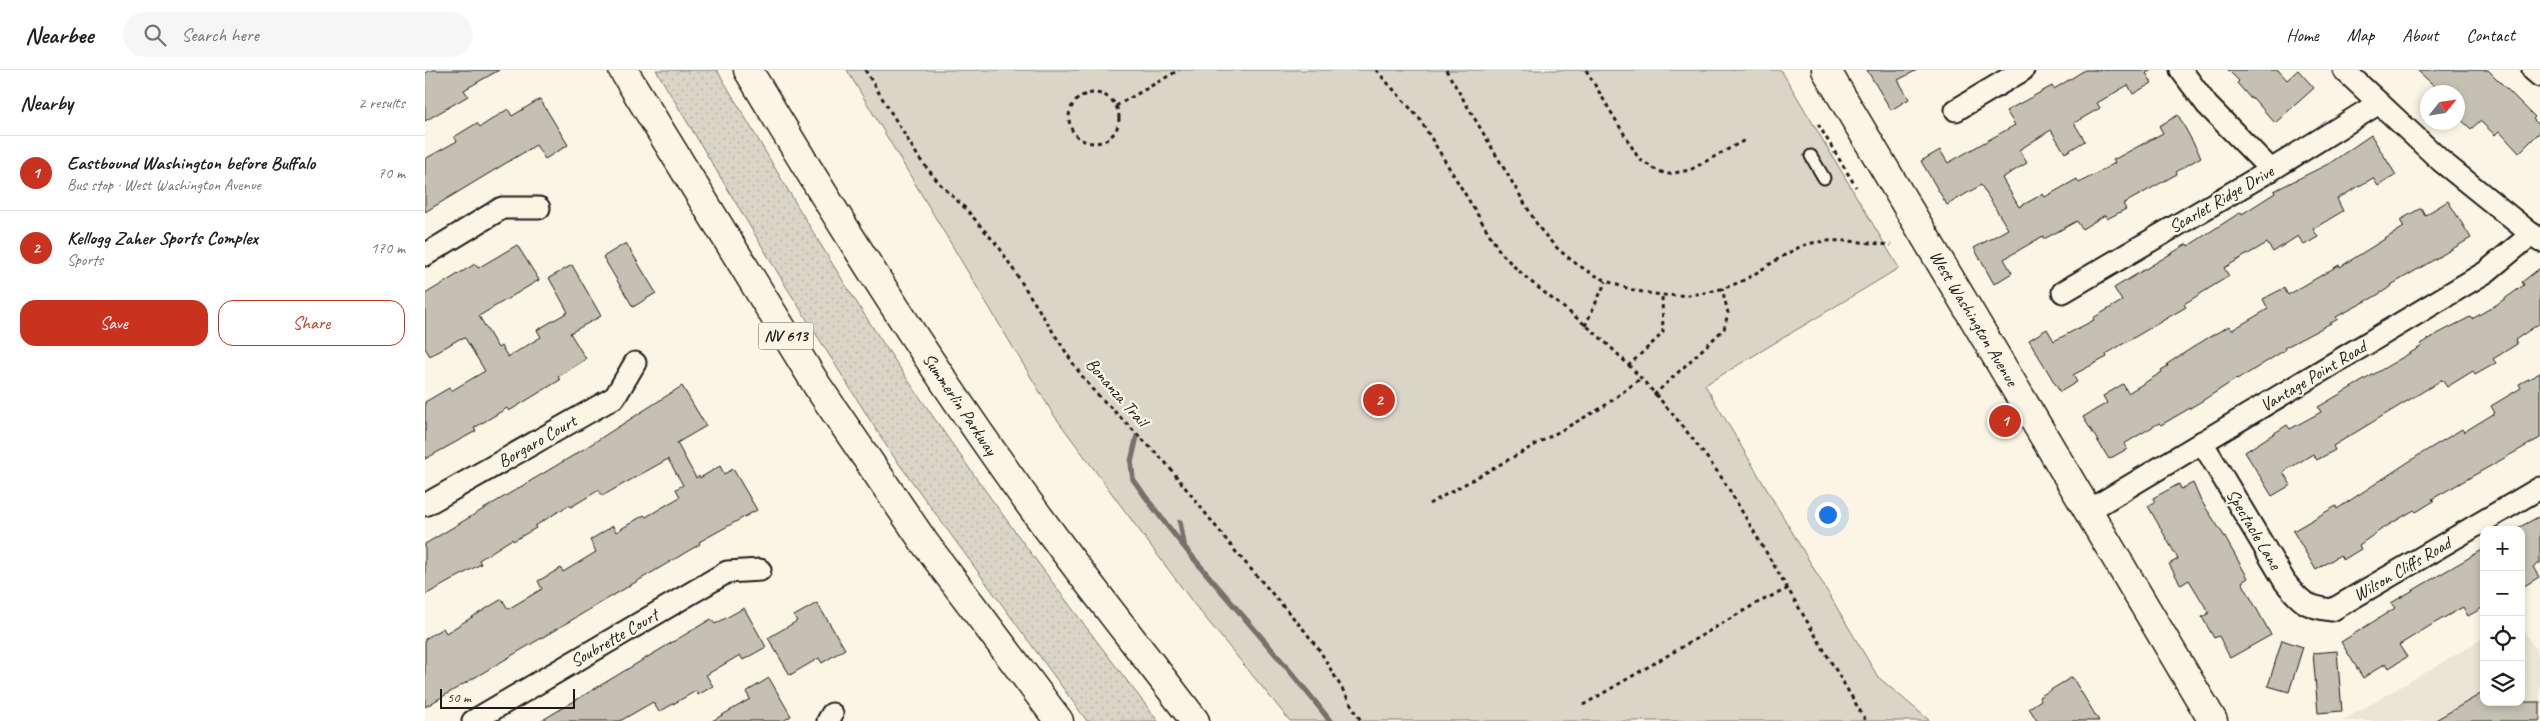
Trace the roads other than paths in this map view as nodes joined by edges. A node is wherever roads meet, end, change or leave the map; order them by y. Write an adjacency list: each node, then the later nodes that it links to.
1 (623, 70): 24 (main road, NV 613)
2 (749, 70): 29 (main road, Summerlin Parkway)
3 (1826, 70): 22 (main road, West Washington Avenue)
4 (2023, 70): 10 (street)
5 (2181, 70): 12 (street)
6 (2343, 70): 9 (street)
7 (2533, 70): 8 (street)
8 (2540, 76)
9 (2379, 103): 12 (street, Scarlet Ridge Drive); 15 (street)
10 (1956, 110)
11 (1811, 156): 13 (lane)
12 (2271, 170): 17 (street, Scarlet Ridge Drive)
13 (1824, 178)
14 (539, 208): 16 (street)
15 (2536, 237): 19 (street, Vantage Point Road)
16 (425, 254)
17 (2063, 292)
18 (635, 363): 21 (street, Borgaro Court)
19 (2202, 442): 22 (street, Vantage Point Road); 25 (street, Spectacle Lane)
20 (2540, 488): 25 (street, Wilson Cliffs Road)
21 (425, 505)
22 (2088, 511): 30 (main road, West Washington Avenue)
23 (760, 570): 26 (street, Soubrette Court)
24 (962, 594): 27 (main road); 28 (main road, NV 613)
25 (2313, 608)
26 (473, 721)
27 (1039, 721)
28 (1059, 721)
29 (1195, 721)
30 (2213, 721)

